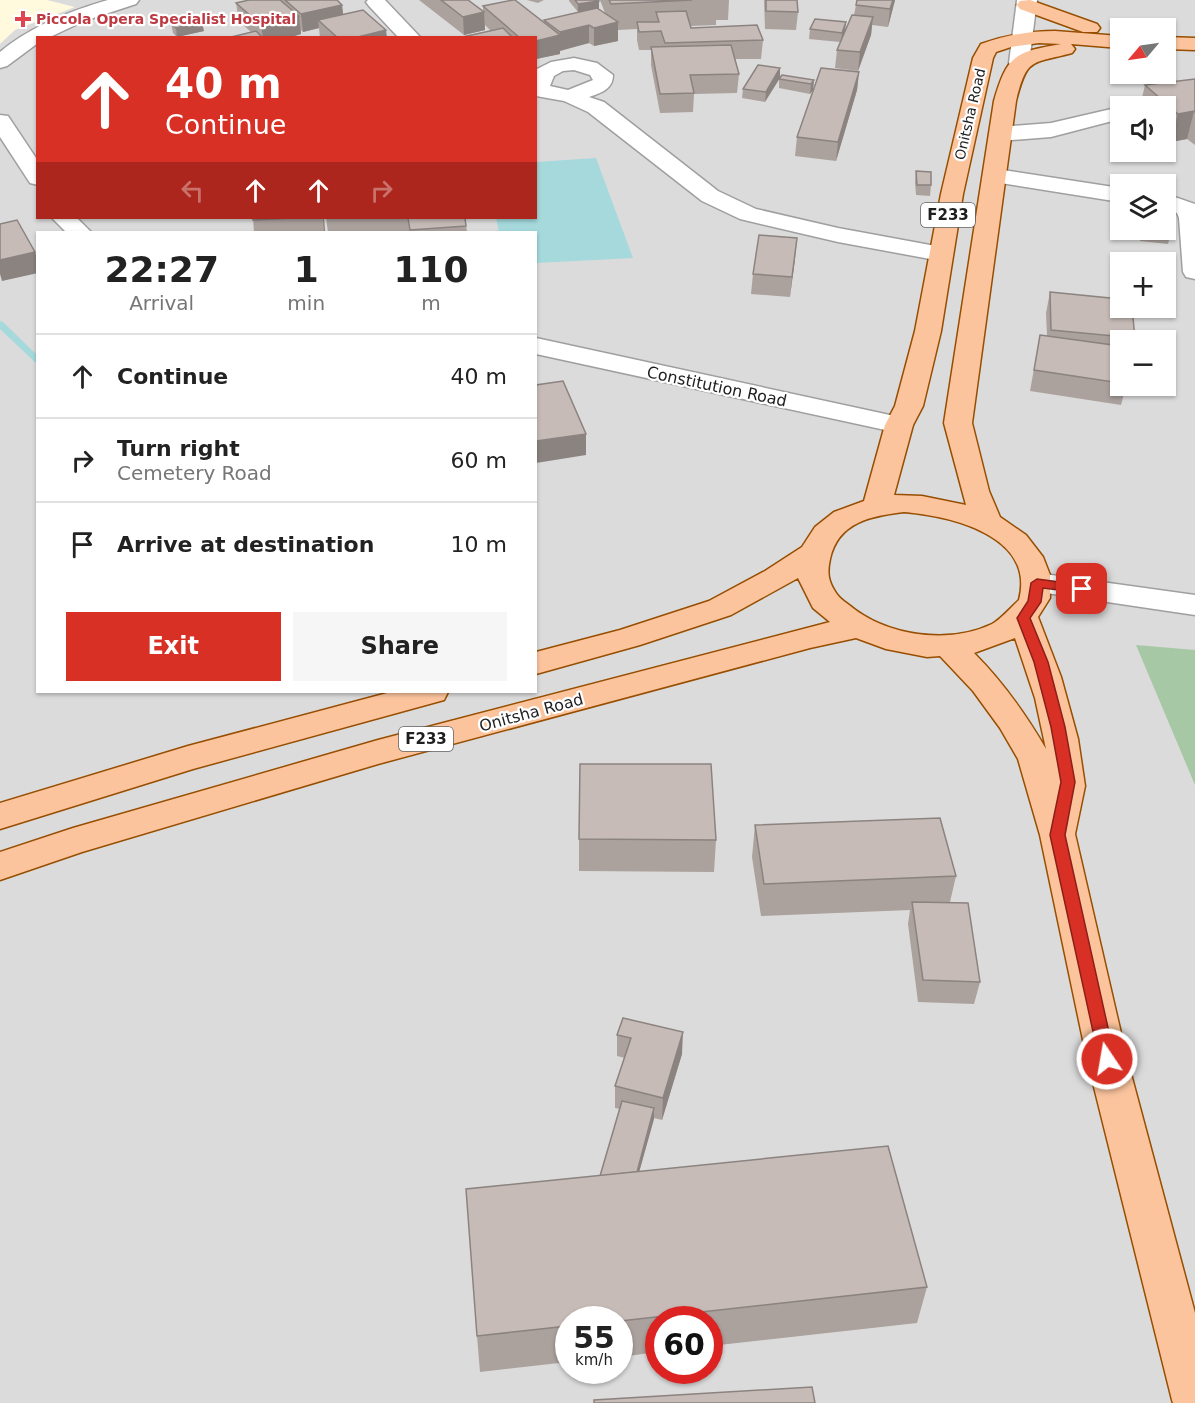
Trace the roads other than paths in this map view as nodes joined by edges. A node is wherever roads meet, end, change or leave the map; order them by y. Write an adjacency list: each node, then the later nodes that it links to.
1 (74, 0): 5 (street)
2 (129, 0): 5 (street)
3 (376, 2): 7 (street)
4 (1027, 3): 9 (street); 10 (main road)
5 (102, 8): 6 (street)
6 (37, 36)
7 (409, 36)
8 (36, 37): 15 (street)
9 (1023, 37): 11 (main road, Onitsha Road / F233); 16 (street); 29 (main road, Onitsha Road / F233)
10 (1110, 37)
11 (1110, 39)
12 (1110, 41): 16 (main road)
13 (1176, 43): 14 (main road)
14 (1195, 44)
15 (0, 62)
16 (1018, 63): 22 (main road, Onitsha Road / F233)
17 (537, 89): 19 (street)
18 (537, 90): 19 (street)
19 (569, 96): 29 (street)
20 (1110, 115): 22 (street)
21 (0, 121): 23 (street)
22 (1000, 134): 24 (main road, Onitsha Road / F233)
23 (36, 175)
24 (996, 176): 25 (street); 34 (main road, Onitsha Road / F233)
25 (1110, 193)
26 (1176, 204): 30 (street)
27 (65, 219): 28 (street)
28 (78, 231)
29 (941, 254): 32 (main road, Onitsha Road / F233)
30 (1195, 272)
31 (537, 346): 32 (street, Constitution Road)
32 (899, 425): 33 (main road, Onitsha Road / F233)
33 (876, 506): 34 (main road); 35 (main road)
34 (987, 522): 36 (main road)
35 (812, 554): 39 (main road); 41 (main road)
36 (1037, 583): 37 (street); 38 (main road)
37 (1195, 605)
38 (1023, 618): 40 (main road); 44 (main road)
39 (857, 627): 40 (main road); 45 (main road, Onitsha Road / F233)
40 (950, 647): 44 (main road)
41 (537, 663)
42 (428, 693): 43 (main road)
43 (0, 816)
44 (1058, 835): 46 (main road)
45 (0, 867)
46 (1195, 1400)

